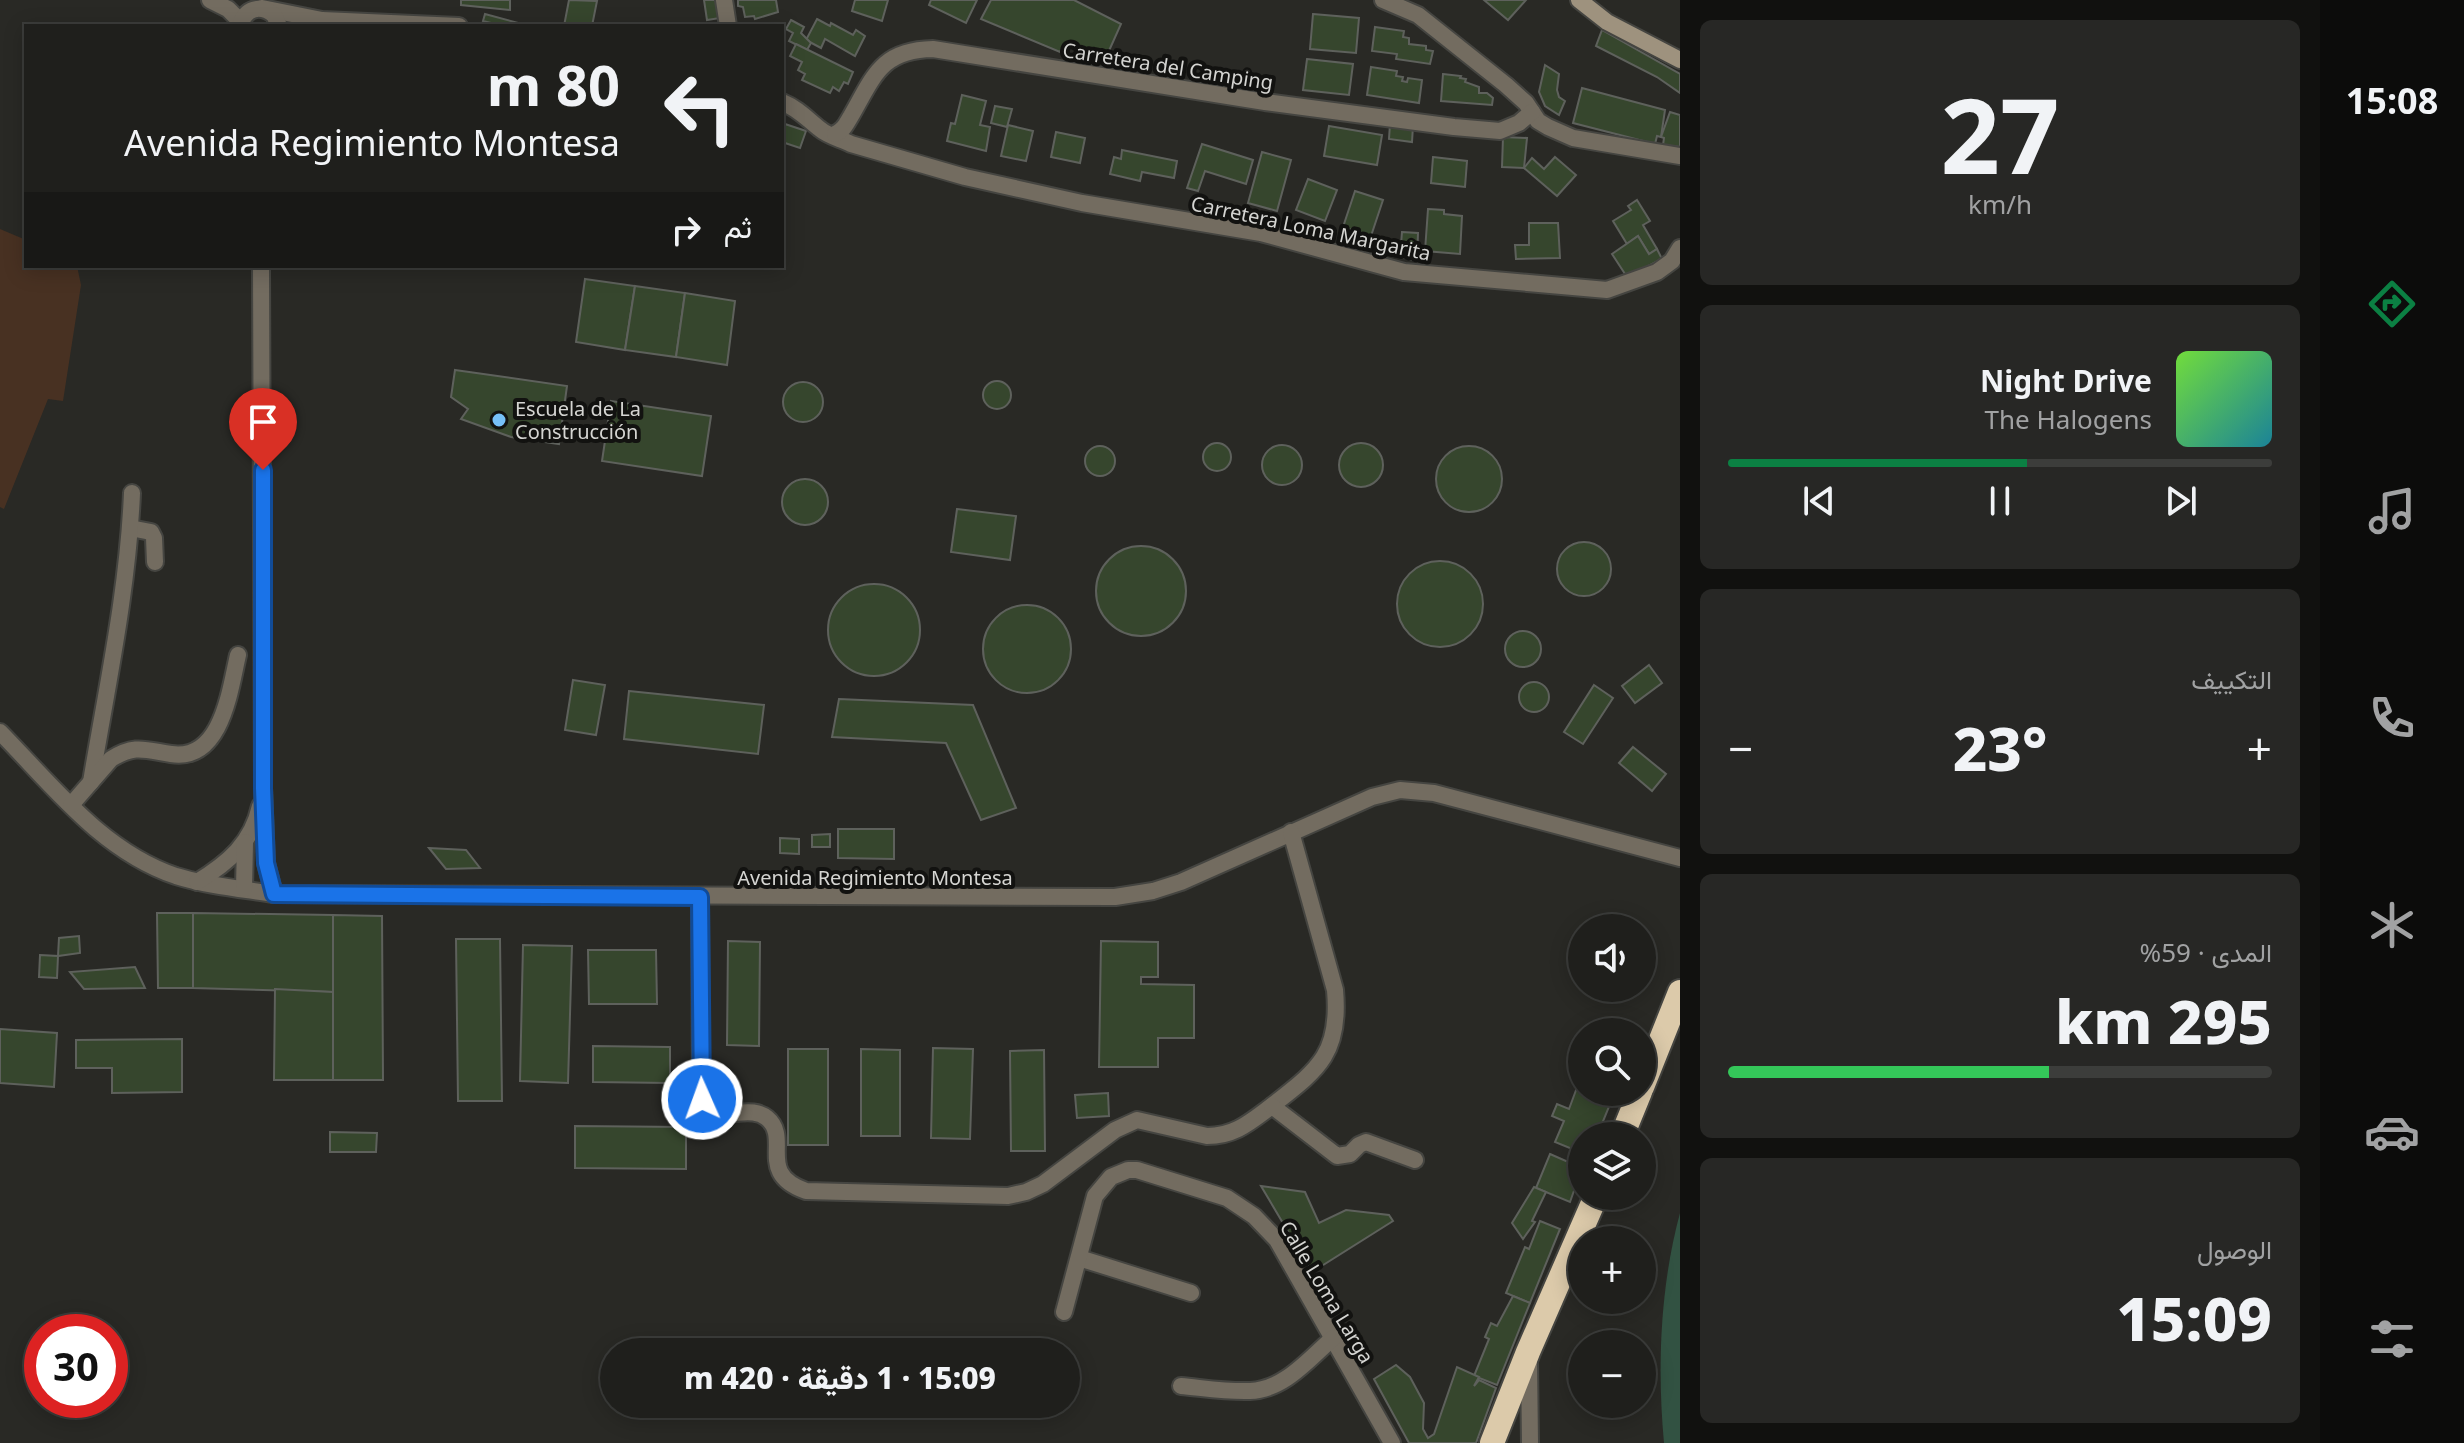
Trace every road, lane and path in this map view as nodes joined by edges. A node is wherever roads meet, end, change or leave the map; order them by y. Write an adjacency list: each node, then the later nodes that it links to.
1 (210, 0): 8 (street)
2 (724, 0): 12 (street)
3 (1383, 0): 15 (street)
4 (1579, 0): 13 (street)
5 (262, 8): 6 (street); 8 (street); 9 (street)
6 (322, 20): 7 (street); 10 (street)
7 (346, 23): 11 (street)
8 (240, 24)
9 (278, 24)
10 (305, 24)
11 (374, 24)
12 (728, 24)
13 (1680, 60)
14 (784, 103): 16 (street, Carretera Loma Margarita)
15 (1532, 112): 16 (street, Carretera del Camping); 17 (street)
16 (835, 134): 18 (street, Carretera Loma Margarita)
17 (1680, 156)
18 (1679, 253)
19 (261, 268): 26 (street)
20 (132, 493): 21 (street)
21 (130, 528): 22 (street); 25 (street)
22 (155, 562)
23 (238, 655): 25 (street)
24 (0, 732): 27 (street, Avenida Regimiento Montesa)
25 (91, 782): 27 (street)
26 (263, 788): 29 (street); 33 (street)
27 (71, 805): 31 (street, Avenida Regimiento Montesa)
28 (1291, 832): 30 (street, Avenida Regimiento Montesa); 34 (street, Avenida Regimiento Montesa); 37 (street)
29 (245, 842): 31 (street); 32 (street)
30 (1680, 858)
31 (197, 882): 32 (street, Avenida Regimiento Montesa)
32 (244, 889): 33 (street, Avenida Regimiento Montesa)
33 (274, 894): 34 (street, Avenida Regimiento Montesa)
34 (700, 897): 37 (street)
35 (1680, 992): 36 (highway)
36 (1656, 1052)
37 (1272, 1106): 38 (street)
38 (1415, 1160)
39 (1590, 1210): 44 (highway)
40 (1079, 1258): 41 (street); 42 (street, Calle Loma Larga); 43 (street, Calle Loma Larga)
41 (1191, 1293)
42 (1064, 1312)
43 (1333, 1338): 45 (street); 46 (street, Calle Loma Larga)
44 (1528, 1352): 47 (highway); 48 (street)
45 (1181, 1386)
46 (1392, 1443)
47 (1492, 1443)
48 (1530, 1443)

